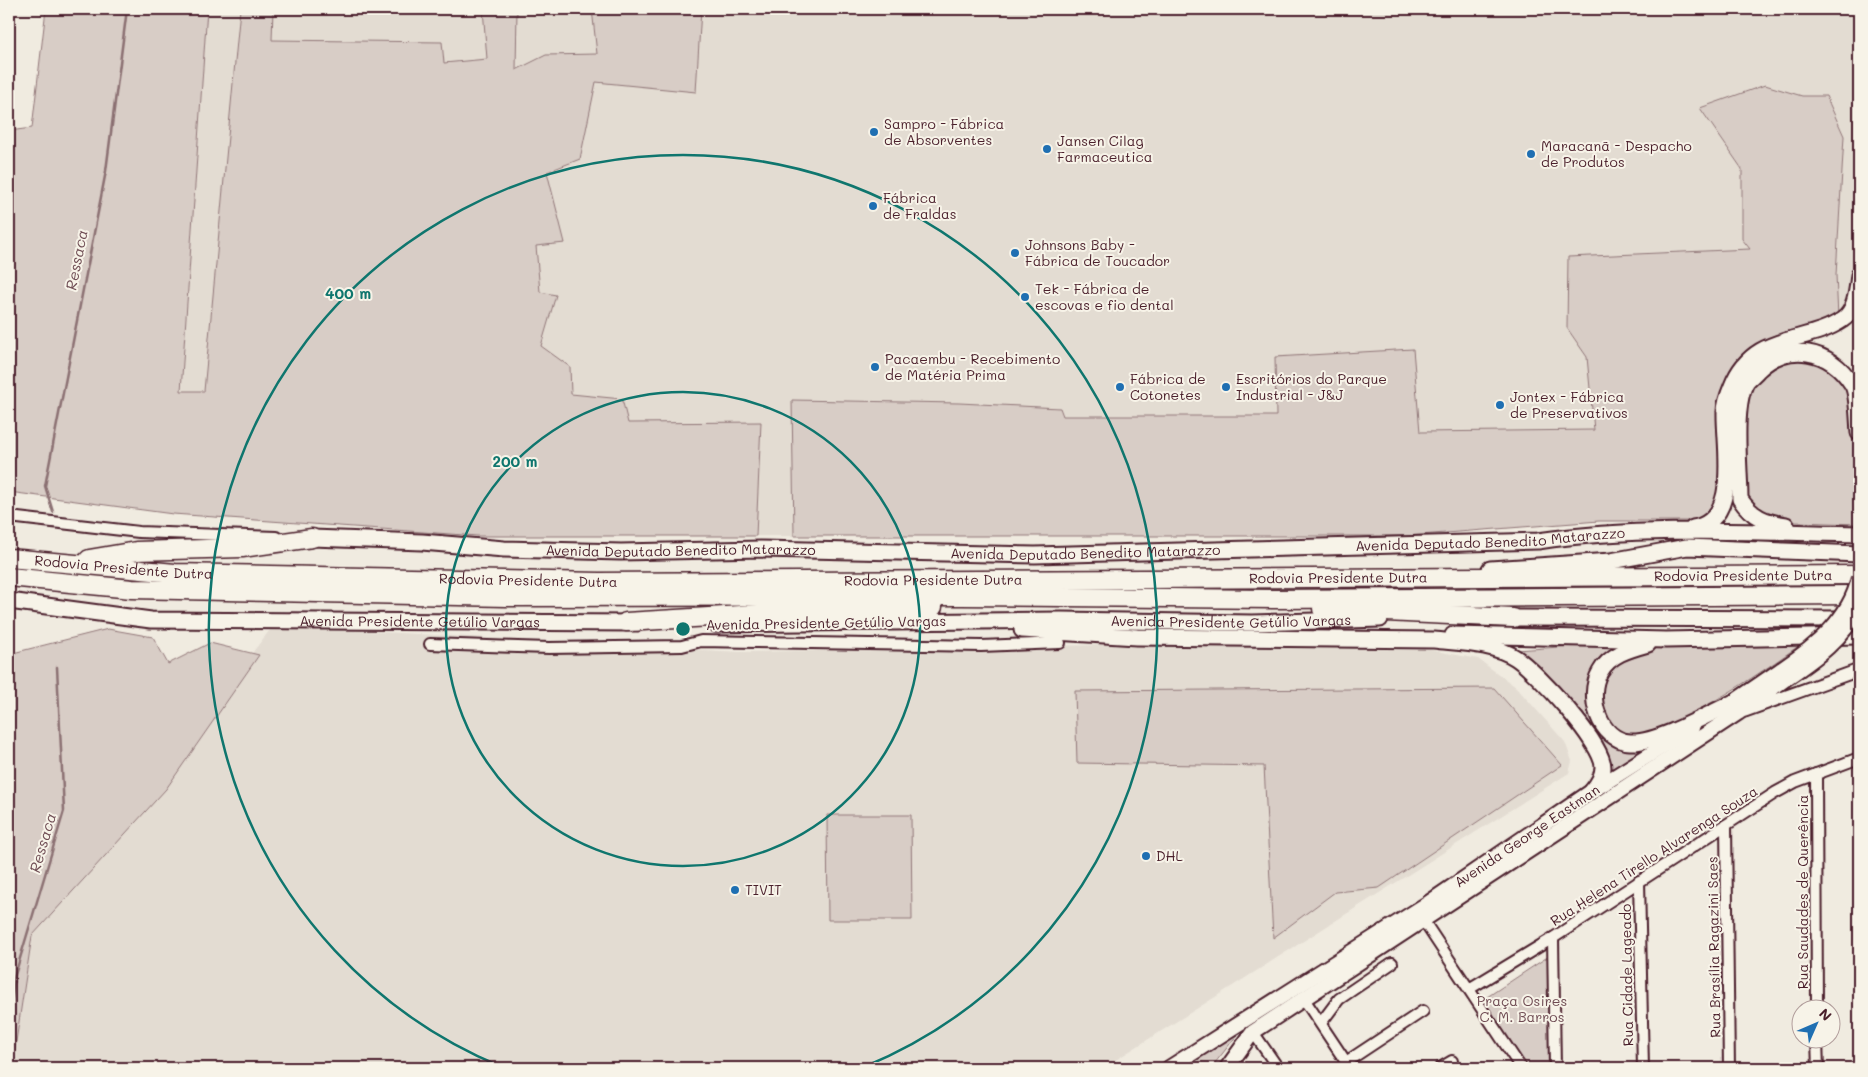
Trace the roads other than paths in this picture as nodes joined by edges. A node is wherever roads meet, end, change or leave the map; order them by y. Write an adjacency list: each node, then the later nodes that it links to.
1 (1859, 275): 4 (main road)
2 (1859, 433): 5 (main road)
3 (9, 517): 6 (street)
4 (1669, 531): 5 (main road, Avenida Deputado Benedito Matarazzo); 6 (main road, Avenida Deputado Benedito Matarazzo)
5 (1859, 532)
6 (312, 538): 9 (highway)
7 (1859, 554): 10 (main road, Rodovia Presidente Dutra)
8 (9, 558): 9 (highway, Rodovia Presidente Dutra)
9 (62, 563): 12 (highway, Rodovia Presidente Dutra)
10 (1497, 569): 12 (main road, Avenida Deputado Benedito Matarazzo)
11 (9, 577): 15 (highway, Rodovia Presidente Dutra)
12 (1304, 577): 13 (highway, Rodovia Presidente Dutra)
13 (1859, 577): 30 (main road, Avenida George Eastman, bridge)
14 (1859, 595): 16 (highway, Rodovia Presidente Dutra)
15 (1049, 597): 17 (highway, Rodovia Presidente Dutra); 23 (highway)
16 (1595, 597): 17 (highway, Rodovia Presidente Dutra); 19 (highway)
17 (1237, 598): 20 (highway)
18 (9, 601): 23 (main road, Avenida Presidente Getúlio Vargas)
19 (1859, 607): 30 (main road, Avenida George Eastman, bridge)
20 (1513, 618): 21 (main road); 22 (main road, Avenida Presidente Getúlio Vargas)
21 (1859, 619)
22 (978, 621): 23 (main road, Avenida Presidente Getúlio Vargas); 25 (main road)
23 (626, 622)
24 (1859, 636): 26 (main road)
25 (1380, 640): 26 (main road); 34 (main road)
26 (1666, 640): 31 (main road)
27 (1060, 643): 28 (street)
28 (430, 644)
29 (1859, 670): 31 (street)
30 (1785, 673): 31 (main road, Avenida George Eastman)
31 (1736, 708): 34 (main road, Avenida George Eastman); 37 (main road, Avenida George Eastman)
32 (1859, 758): 33 (street, Rua Helena Tirello Alvarenga Souza)
33 (1816, 774): 35 (street, Rua Helena Tirello Alvarenga Souza); 42 (street, Rua Saudades de Querência)
34 (1592, 791): 49 (main road, Avenida George Eastman)
35 (1726, 825): 36 (street, Rua Helena Tirello Alvarenga Souza); 56 (street, Rua Brasília Ragazini Saes)
36 (1639, 881): 38 (street, Rua Helena Tirello Alvarenga Souza); 55 (street, Rua Cidade Lageado)
37 (1423, 920): 40 (street); 41 (main road, Avenida George Eastman)
38 (1553, 938): 40 (street, Rua Helena Tirello Alvarenga Souza); 54 (street)
39 (1392, 963): 44 (street)
40 (1469, 989): 53 (street)
41 (1304, 999): 44 (street); 45 (main road, Avenida George Eastman)
42 (1817, 1000)
43 (1423, 1012): 48 (street)
44 (1321, 1024): 48 (street)
45 (1253, 1032): 50 (main road, Avenida George Eastman); 51 (street)
46 (1817, 1050): 57 (street)
47 (1452, 1060): 52 (street)
48 (1348, 1065)
49 (1169, 1068)
50 (1227, 1068)
51 (1278, 1068)
52 (1440, 1068)
53 (1521, 1068)
54 (1555, 1068)
55 (1643, 1068)
56 (1729, 1068)
57 (1818, 1068)

